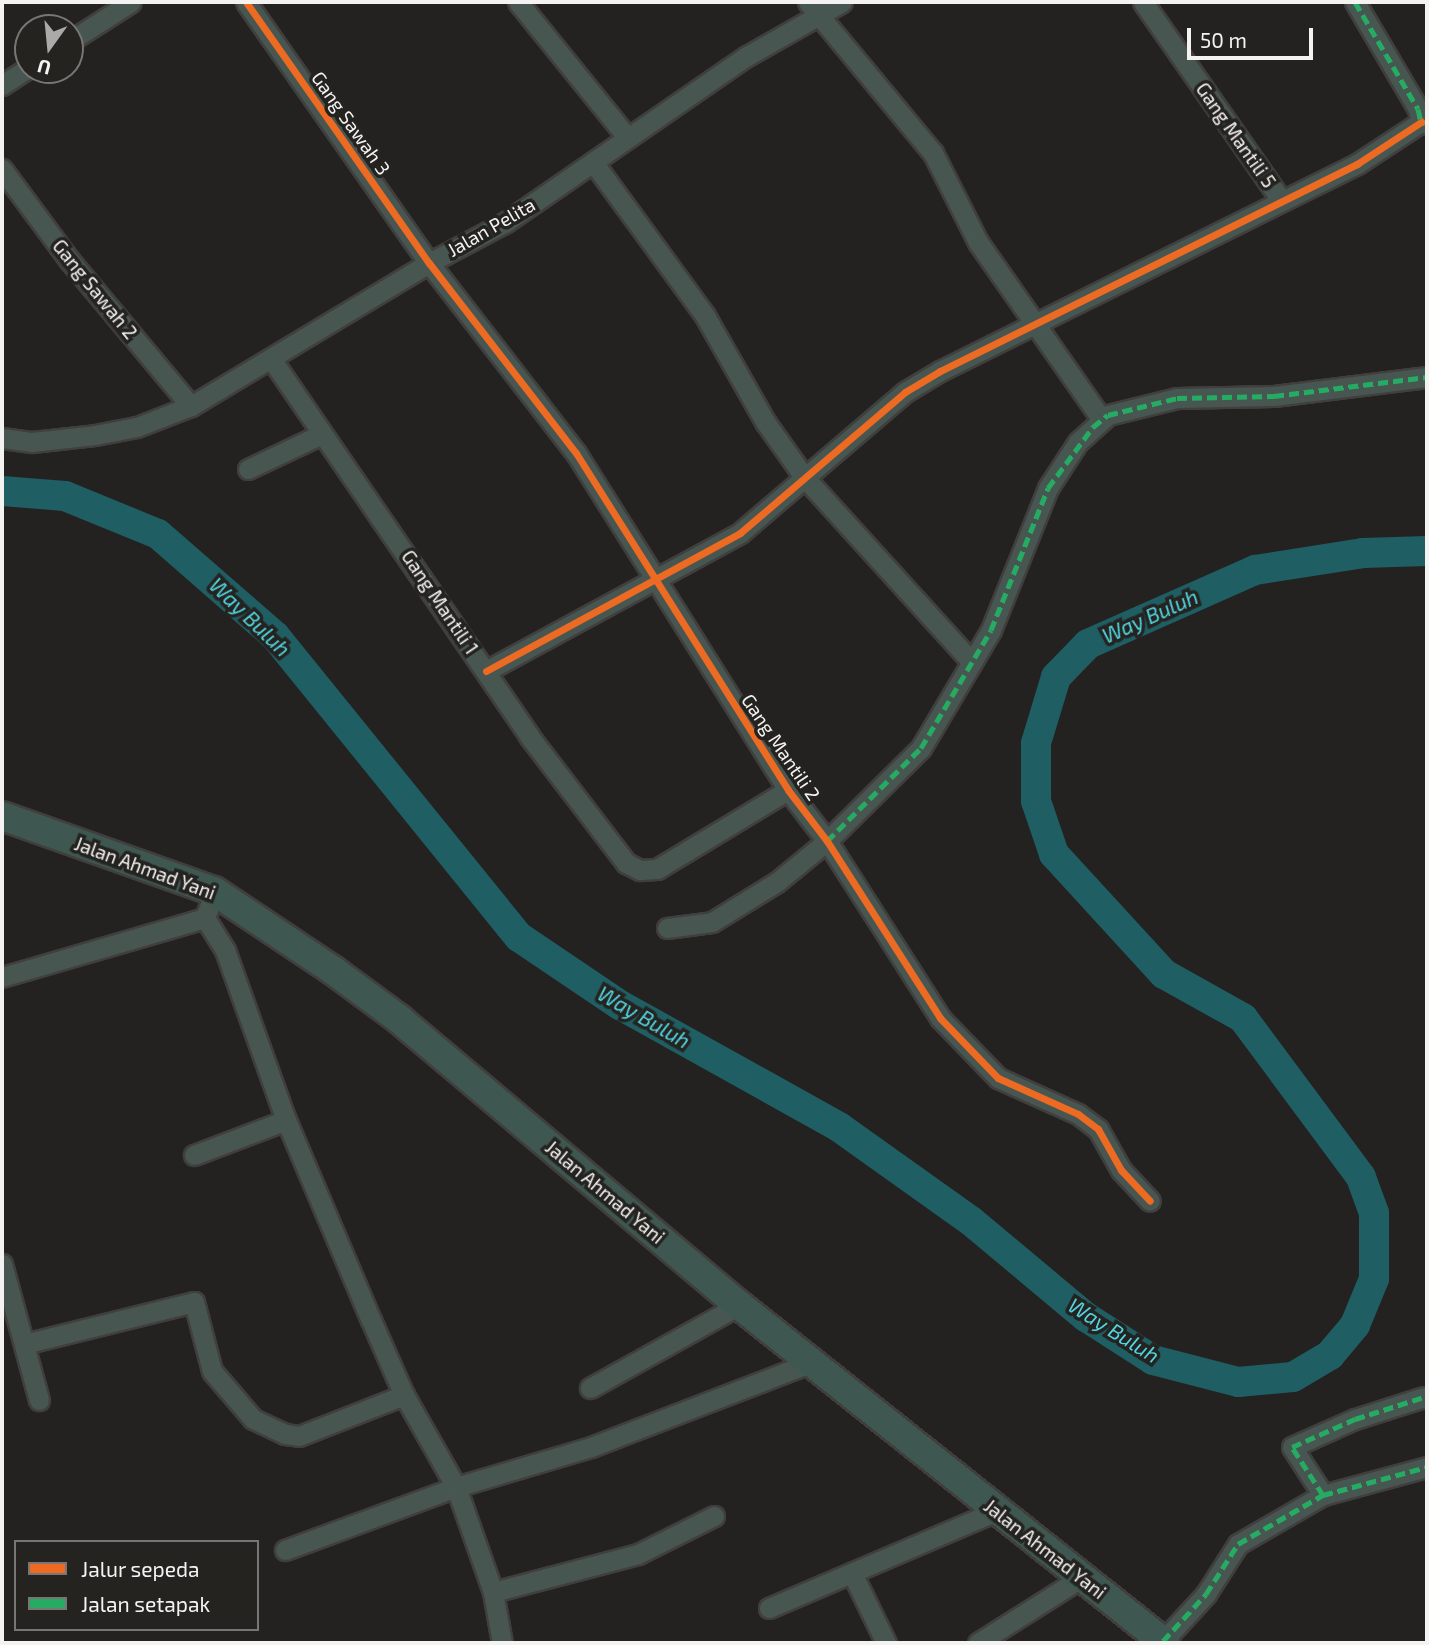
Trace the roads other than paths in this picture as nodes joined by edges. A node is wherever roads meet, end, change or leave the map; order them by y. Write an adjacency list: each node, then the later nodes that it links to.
1 (131, 2): 8 (street)
2 (246, 2): 14 (street, Gang Sawah 3)
3 (518, 2): 10 (street)
4 (842, 2): 7 (street, Jalan Pelita)
5 (1143, 2): 13 (street, Gang Mantili 5)
6 (1354, 2): 9 (street)
7 (813, 8): 10 (street, Jalan Pelita); 15 (street)
8 (84, 32)
9 (1424, 123): 13 (street)
10 (627, 137): 11 (street, Jalan Pelita)
11 (593, 162): 14 (street, Jalan Pelita); 23 (street)
12 (2, 169): 18 (street, Gang Sawah 2)
13 (1281, 200): 15 (street)
14 (429, 263): 16 (street, Jalan Pelita); 24 (street, Gang Mantili 2)
15 (1036, 326): 19 (street); 23 (street)
16 (272, 360): 18 (street, Jalan Pelita); 20 (street, Gang Mantili 1)
17 (1427, 377): 19 (street)
18 (191, 406): 21 (street, Jalan Pelita)
19 (1102, 419): 25 (street)
20 (322, 433): 22 (street); 26 (street, Gang Mantili 1)
21 (2, 438)
22 (248, 469)
23 (804, 478): 24 (street); 25 (street)
24 (652, 579): 26 (street); 27 (street, Gang Mantili 2)
25 (971, 661): 29 (street)
26 (486, 671): 27 (street, Gang Mantili 1)
27 (788, 790): 29 (street, Gang Mantili 2)
28 (2, 816): 30 (highway, Jalan Ahmad Yani)
29 (827, 841): 32 (street); 36 (street, Gang Mantili 2)
30 (214, 891): 31 (street); 38 (highway, Jalan Ahmad Yani)
31 (205, 918): 33 (street); 34 (street)
32 (667, 928)
33 (2, 977)
34 (286, 1120): 35 (street); 42 (street)
35 (194, 1155)
36 (1150, 1201)
37 (2, 1264): 39 (street)
38 (739, 1305): 40 (highway, Jalan Ahmad Yani); 41 (street)
39 (24, 1344): 42 (street); 43 (street)
40 (812, 1362): 46 (street); 48 (highway, Jalan Ahmad Yani)
41 (590, 1388)
42 (404, 1395): 46 (street)
43 (38, 1400)
44 (1426, 1402): 47 (street)
45 (1427, 1467): 47 (street)
46 (456, 1487): 50 (street); 53 (street)
47 (1323, 1495): 55 (street)
48 (996, 1511): 51 (street); 52 (highway, Jalan Ahmad Yani)
49 (714, 1516): 53 (street)
50 (285, 1549)
51 (852, 1573): 54 (street); 57 (street)
52 (1081, 1578): 55 (highway, Jalan Ahmad Yani); 58 (street)
53 (493, 1592): 56 (street)
54 (769, 1608)
55 (1164, 1642)
56 (502, 1643)
57 (886, 1643)
58 (978, 1643)

